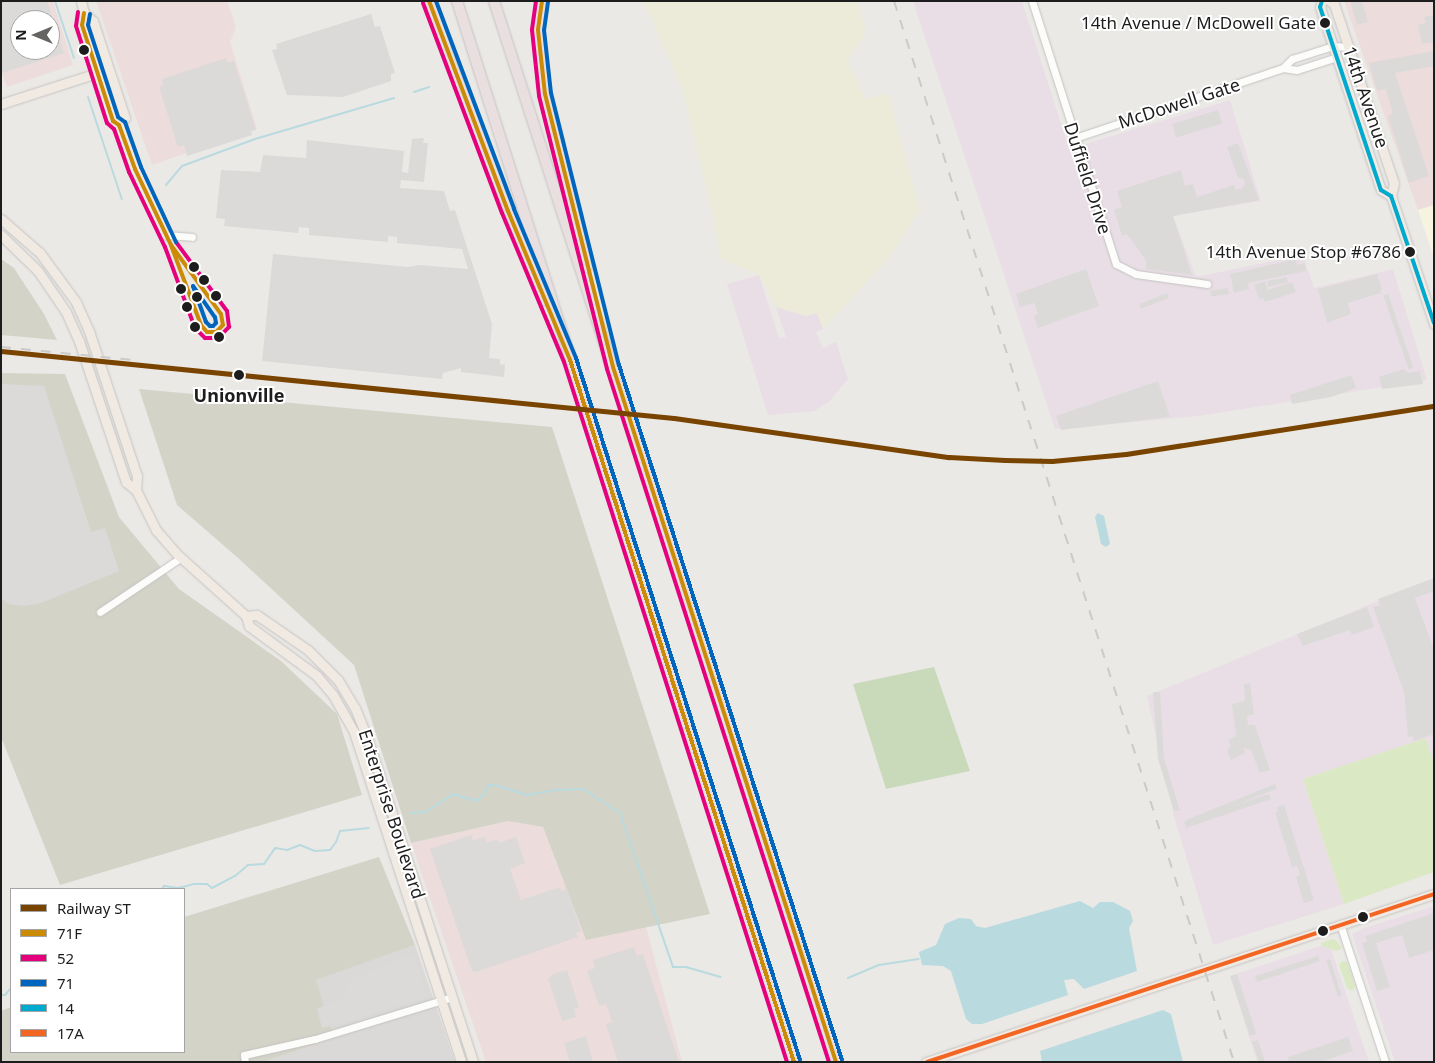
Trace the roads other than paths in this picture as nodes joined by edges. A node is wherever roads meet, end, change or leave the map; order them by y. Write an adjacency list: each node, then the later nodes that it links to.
1 (80, 1): 9 (main road)
2 (429, 1): 26 (highway)
3 (457, 1): 26 (highway)
4 (494, 1): 27 (highway)
5 (542, 1): 27 (highway)
6 (1032, 1): 18 (street, Duffield Drive)
7 (1322, 1): 10 (main road, 14th Avenue)
8 (1330, 1): 11 (main road, 14th Avenue)
9 (84, 13): 14 (main road); 15 (main road)
10 (1333, 46): 11 (street, McDowell Gate); 12 (main road, 14th Avenue); 13 (street, McDowell Gate)
11 (1349, 47): 19 (main road, 14th Avenue)
12 (1337, 58): 13 (street, McDowell Gate); 19 (main road, 14th Avenue)
13 (1283, 68): 18 (street, McDowell Gate)
14 (109, 69): 15 (street); 17 (main road)
15 (97, 73): 16 (main road); 17 (main road)
16 (1, 104)
17 (119, 125): 22 (main road)
18 (1075, 138): 24 (street, Duffield Drive)
19 (1391, 196): 25 (main road, 14th Avenue)
20 (1, 218): 28 (main road, Enterprise Boulevard)
21 (1, 234): 28 (main road, Enterprise Boulevard)
22 (165, 235): 23 (street)
23 (192, 237)
24 (1207, 284)
25 (1434, 324)
26 (570, 360): 37 (highway)
27 (612, 367): 40 (highway)
28 (136, 490): 29 (main road, Enterprise Boulevard)
29 (180, 558): 30 (street); 31 (main road, Enterprise Boulevard)
30 (100, 612)
31 (246, 616): 34 (main road, Enterprise Boulevard); 35 (main road, Enterprise Boulevard)
32 (1434, 894): 33 (main road)
33 (1340, 924): 41 (main road); 42 (street)
34 (452, 996): 35 (street); 39 (main road, Enterprise Boulevard)
35 (440, 1000): 36 (street); 38 (main road, Enterprise Boulevard)
36 (244, 1058)
37 (793, 1061)
38 (461, 1062)
39 (473, 1062)
40 (837, 1062)
41 (926, 1062)
42 (1385, 1062)

